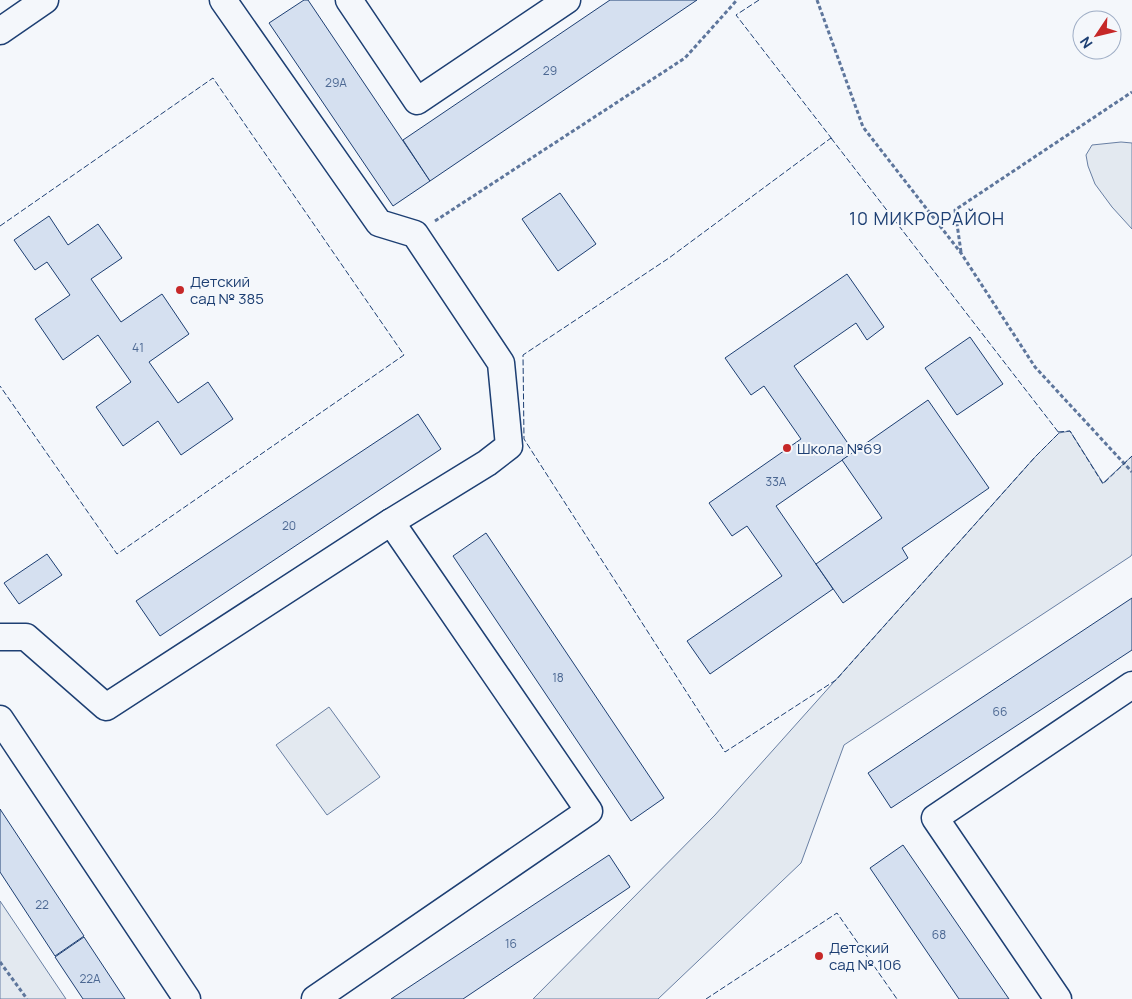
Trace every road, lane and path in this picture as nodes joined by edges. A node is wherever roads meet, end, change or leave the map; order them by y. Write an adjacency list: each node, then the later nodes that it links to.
1 (45, 0): 7 (lane)
2 (223, 0): 9 (lane)
3 (349, 0): 4 (lane)
4 (567, 0)
5 (738, 0): 9 (path)
6 (817, 0): 10 (path)
7 (0, 31)
8 (1132, 92): 10 (path)
9 (415, 234): 12 (lane)
10 (961, 253): 11 (path)
11 (1132, 472)
12 (392, 522): 13 (lane); 19 (lane)
13 (0, 637)
14 (1132, 685): 20 (lane)
15 (0, 719): 18 (lane)
16 (0, 962): 17 (path)
17 (28, 999)
18 (187, 999)
19 (315, 999)
20 (1058, 999)

